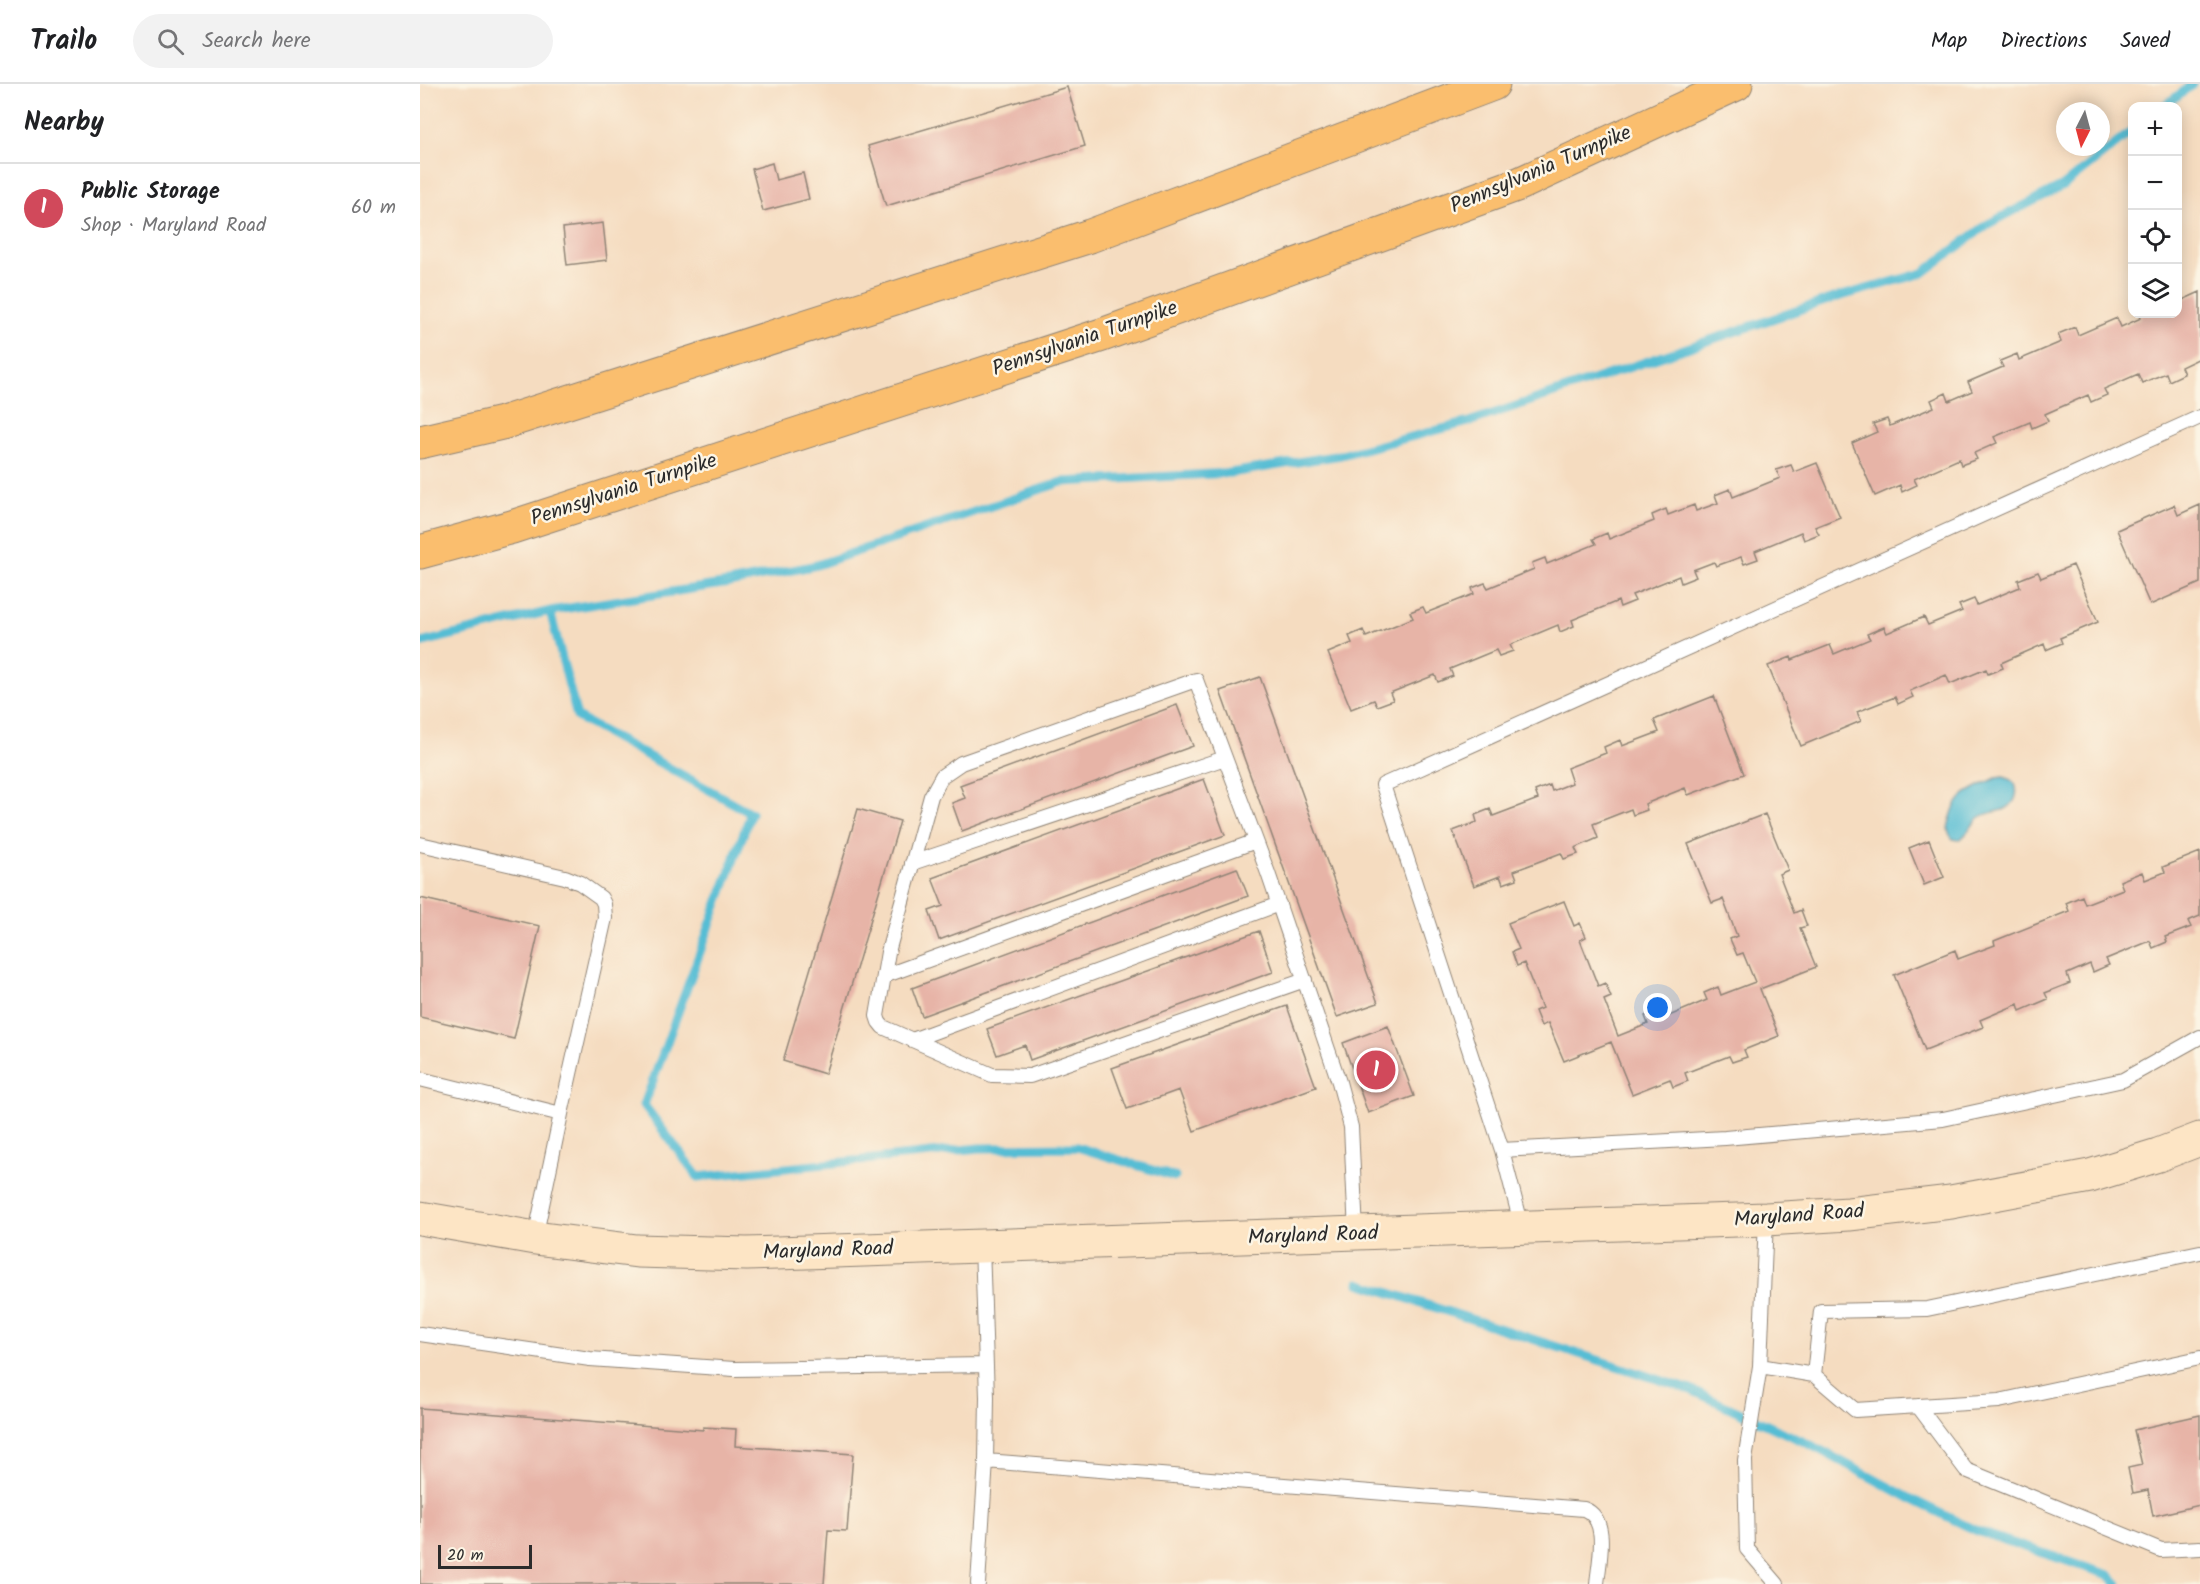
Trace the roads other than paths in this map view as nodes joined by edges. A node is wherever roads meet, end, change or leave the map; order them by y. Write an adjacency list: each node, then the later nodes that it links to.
1 (1493, 84): 4 (highway)
2 (1736, 84): 5 (highway, Pennsylvania Turnpike)
3 (2200, 417): 18 (lane)
4 (420, 442)
5 (420, 552)
6 (1225, 758): 7 (lane); 9 (lane); 9 (lane)
7 (1256, 841): 10 (lane); 11 (lane)
8 (420, 844): 16 (lane)
9 (912, 863): 11 (lane)
10 (1279, 904): 12 (lane); 14 (lane)
11 (884, 976): 14 (lane)
12 (1305, 980): 14 (lane); 24 (lane)
13 (2200, 1037): 18 (lane)
14 (912, 1040)
15 (420, 1079): 16 (lane)
16 (561, 1114): 25 (lane)
17 (2200, 1139): 20 (street, Maryland Road)
18 (1502, 1150): 23 (lane)
19 (2200, 1154): 20 (street)
20 (2158, 1155): 22 (street, Maryland Road)
21 (420, 1218): 25 (street, Maryland Road)
22 (1766, 1219): 23 (street, Maryland Road); 31 (lane)
23 (1522, 1227): 24 (street, Maryland Road)
24 (1356, 1235): 26 (street, Maryland Road)
25 (535, 1238): 26 (street, Maryland Road)
26 (982, 1245): 30 (lane)
27 (2200, 1252): 32 (lane)
28 (420, 1334): 30 (lane)
29 (2200, 1358): 33 (lane)
30 (985, 1365): 34 (lane)
31 (1760, 1366): 32 (lane); 38 (lane)
32 (1814, 1375): 33 (lane)
33 (1918, 1406): 35 (lane)
34 (986, 1461): 36 (lane); 37 (lane)
35 (2200, 1548)
36 (978, 1584)
37 (1597, 1584)
38 (1777, 1584)

